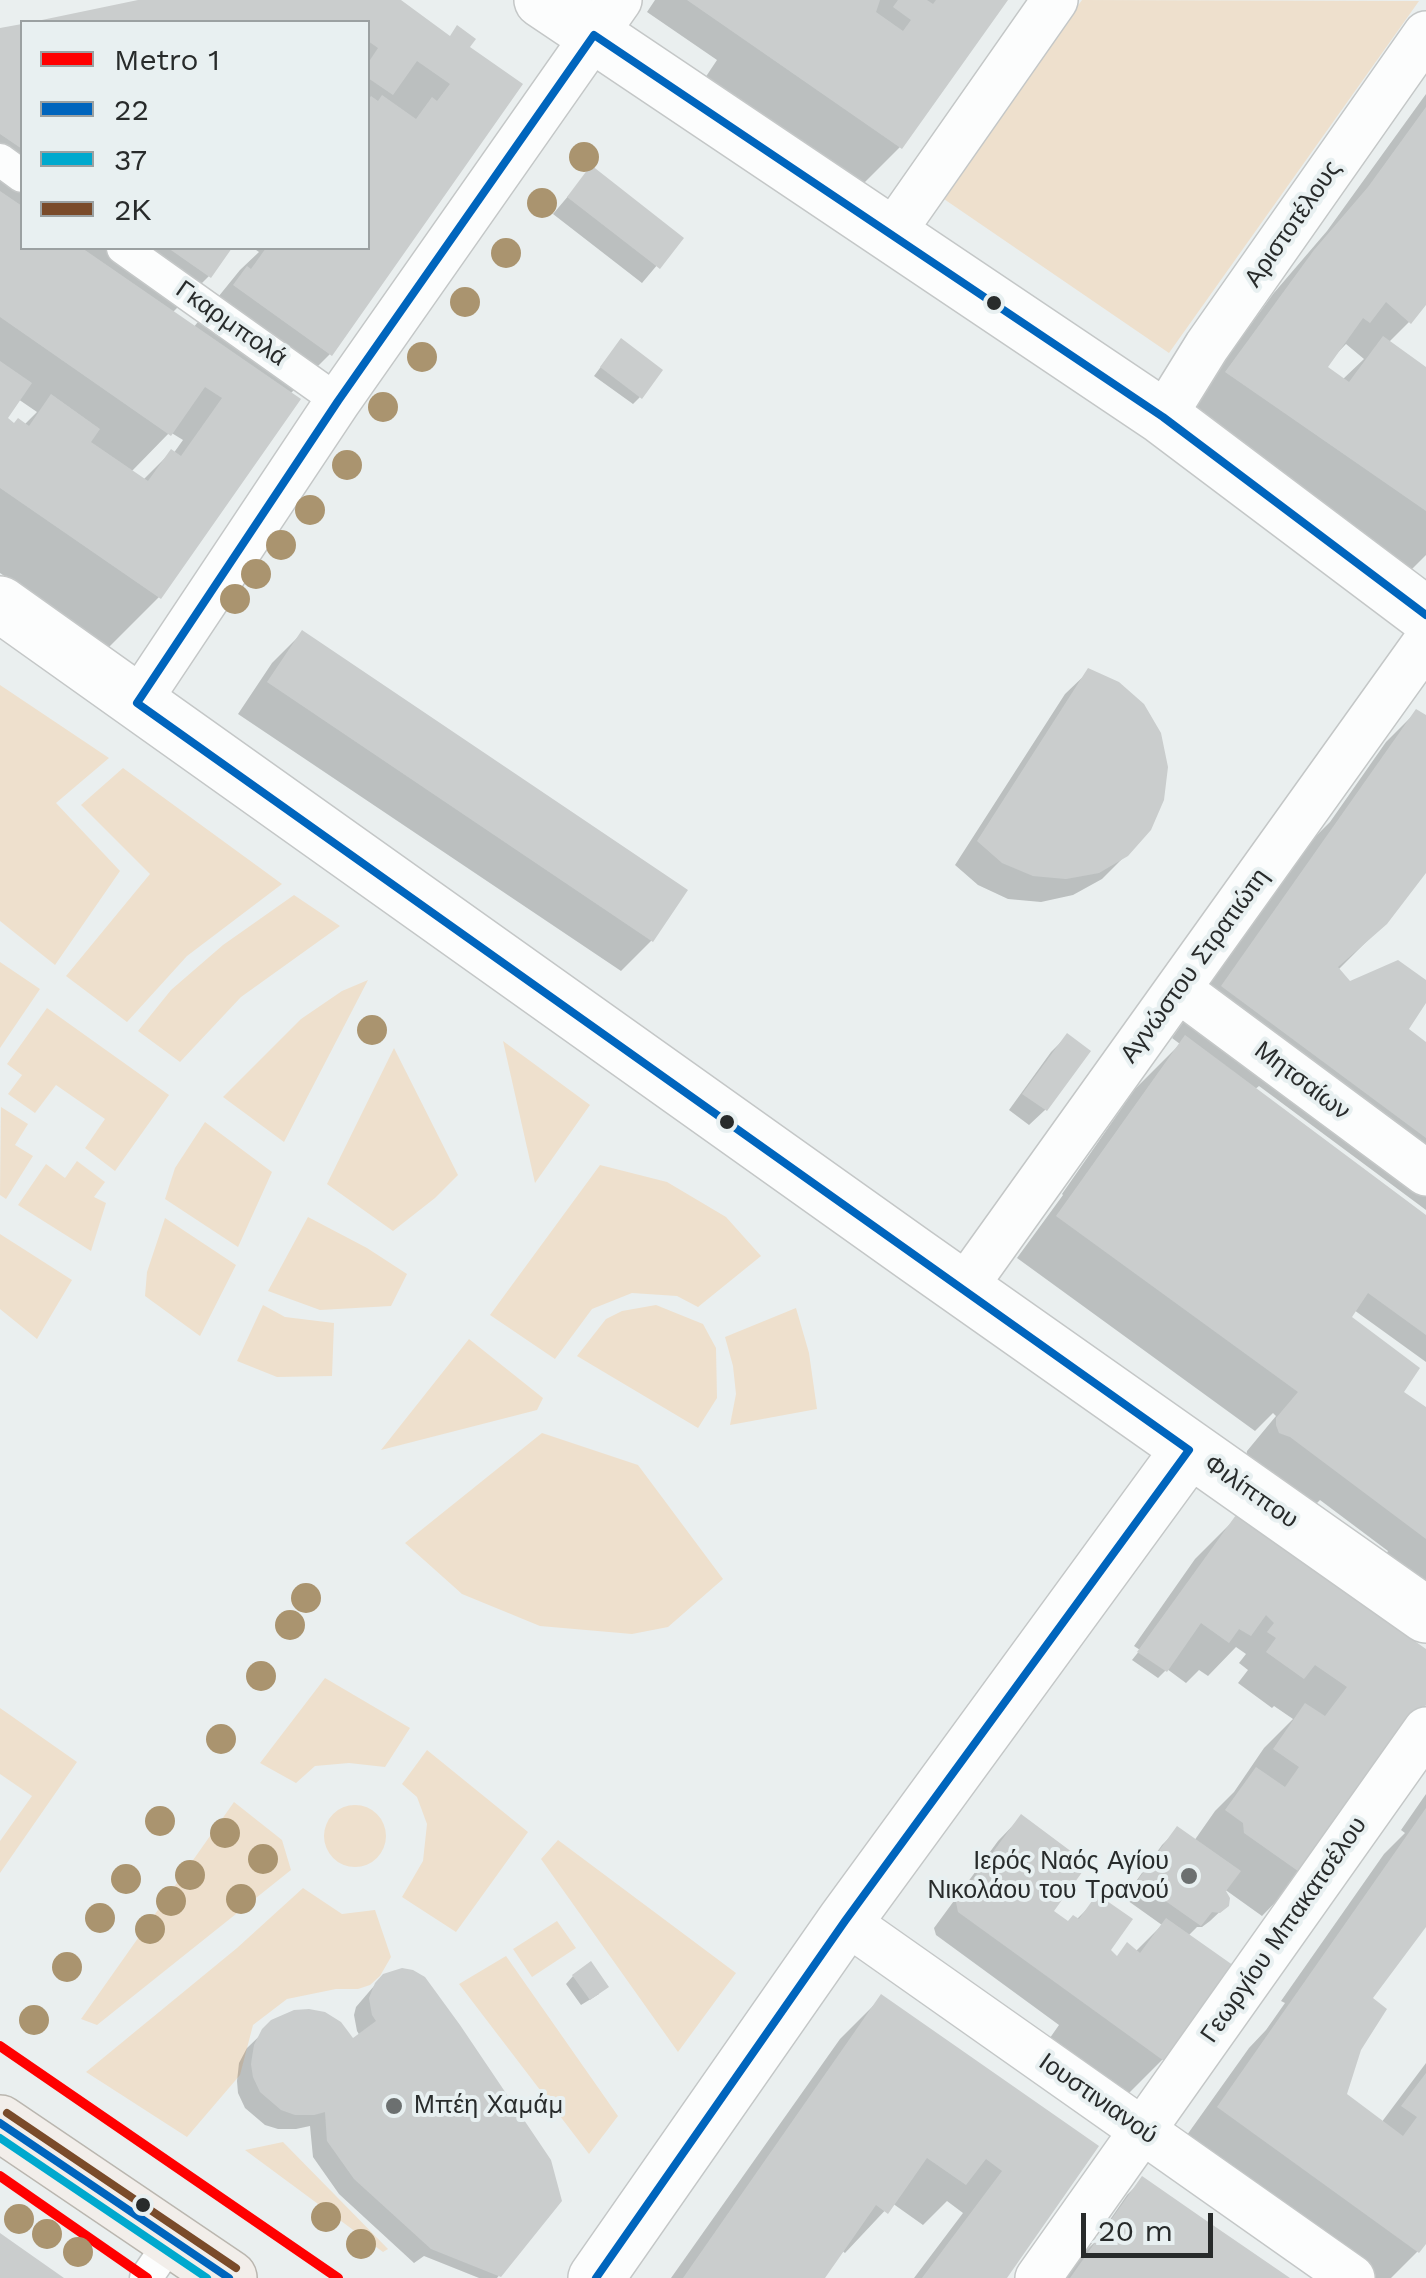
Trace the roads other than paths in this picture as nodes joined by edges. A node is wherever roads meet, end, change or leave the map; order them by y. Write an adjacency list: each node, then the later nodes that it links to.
1 (542, 0): 3 (street)
2 (1055, 0): 5 (street)
3 (607, 18): 5 (street); 7 (street)
4 (1426, 34): 8 (street, Αριστοτέλους)
5 (892, 233): 8 (street)
6 (126, 250): 7 (street, Γκαρμπολά)
7 (338, 401): 12 (street)
8 (1164, 417): 10 (street)
9 (0, 604): 12 (street, Φιλίππου)
10 (1426, 615)
11 (1426, 642): 13 (street, Αγνώστου Στρατιώτη)
12 (137, 703): 15 (street, Φιλίππου)
13 (1178, 989): 14 (street, Μητσαίων); 15 (street, Αγνώστου Στρατιώτη)
14 (1426, 1172)
15 (964, 1289): 16 (street, Φιλίππου)
16 (1190, 1450): 17 (street, Φιλίππου); 19 (street)
17 (1426, 1615)
18 (1426, 1730): 21 (street, Γεωργίου Μπακατσέλου)
19 (845, 1920): 21 (street, Ιουστινιανού); 24 (street)
20 (0, 2123): 22 (main road)
21 (1143, 2130): 25 (street, Γεωργίου Μπακατσέλου); 26 (street, Ιουστινιανού)
22 (159, 2259): 23 (main road)
23 (229, 2278)
24 (596, 2278)
25 (1038, 2278)
26 (1352, 2278)

